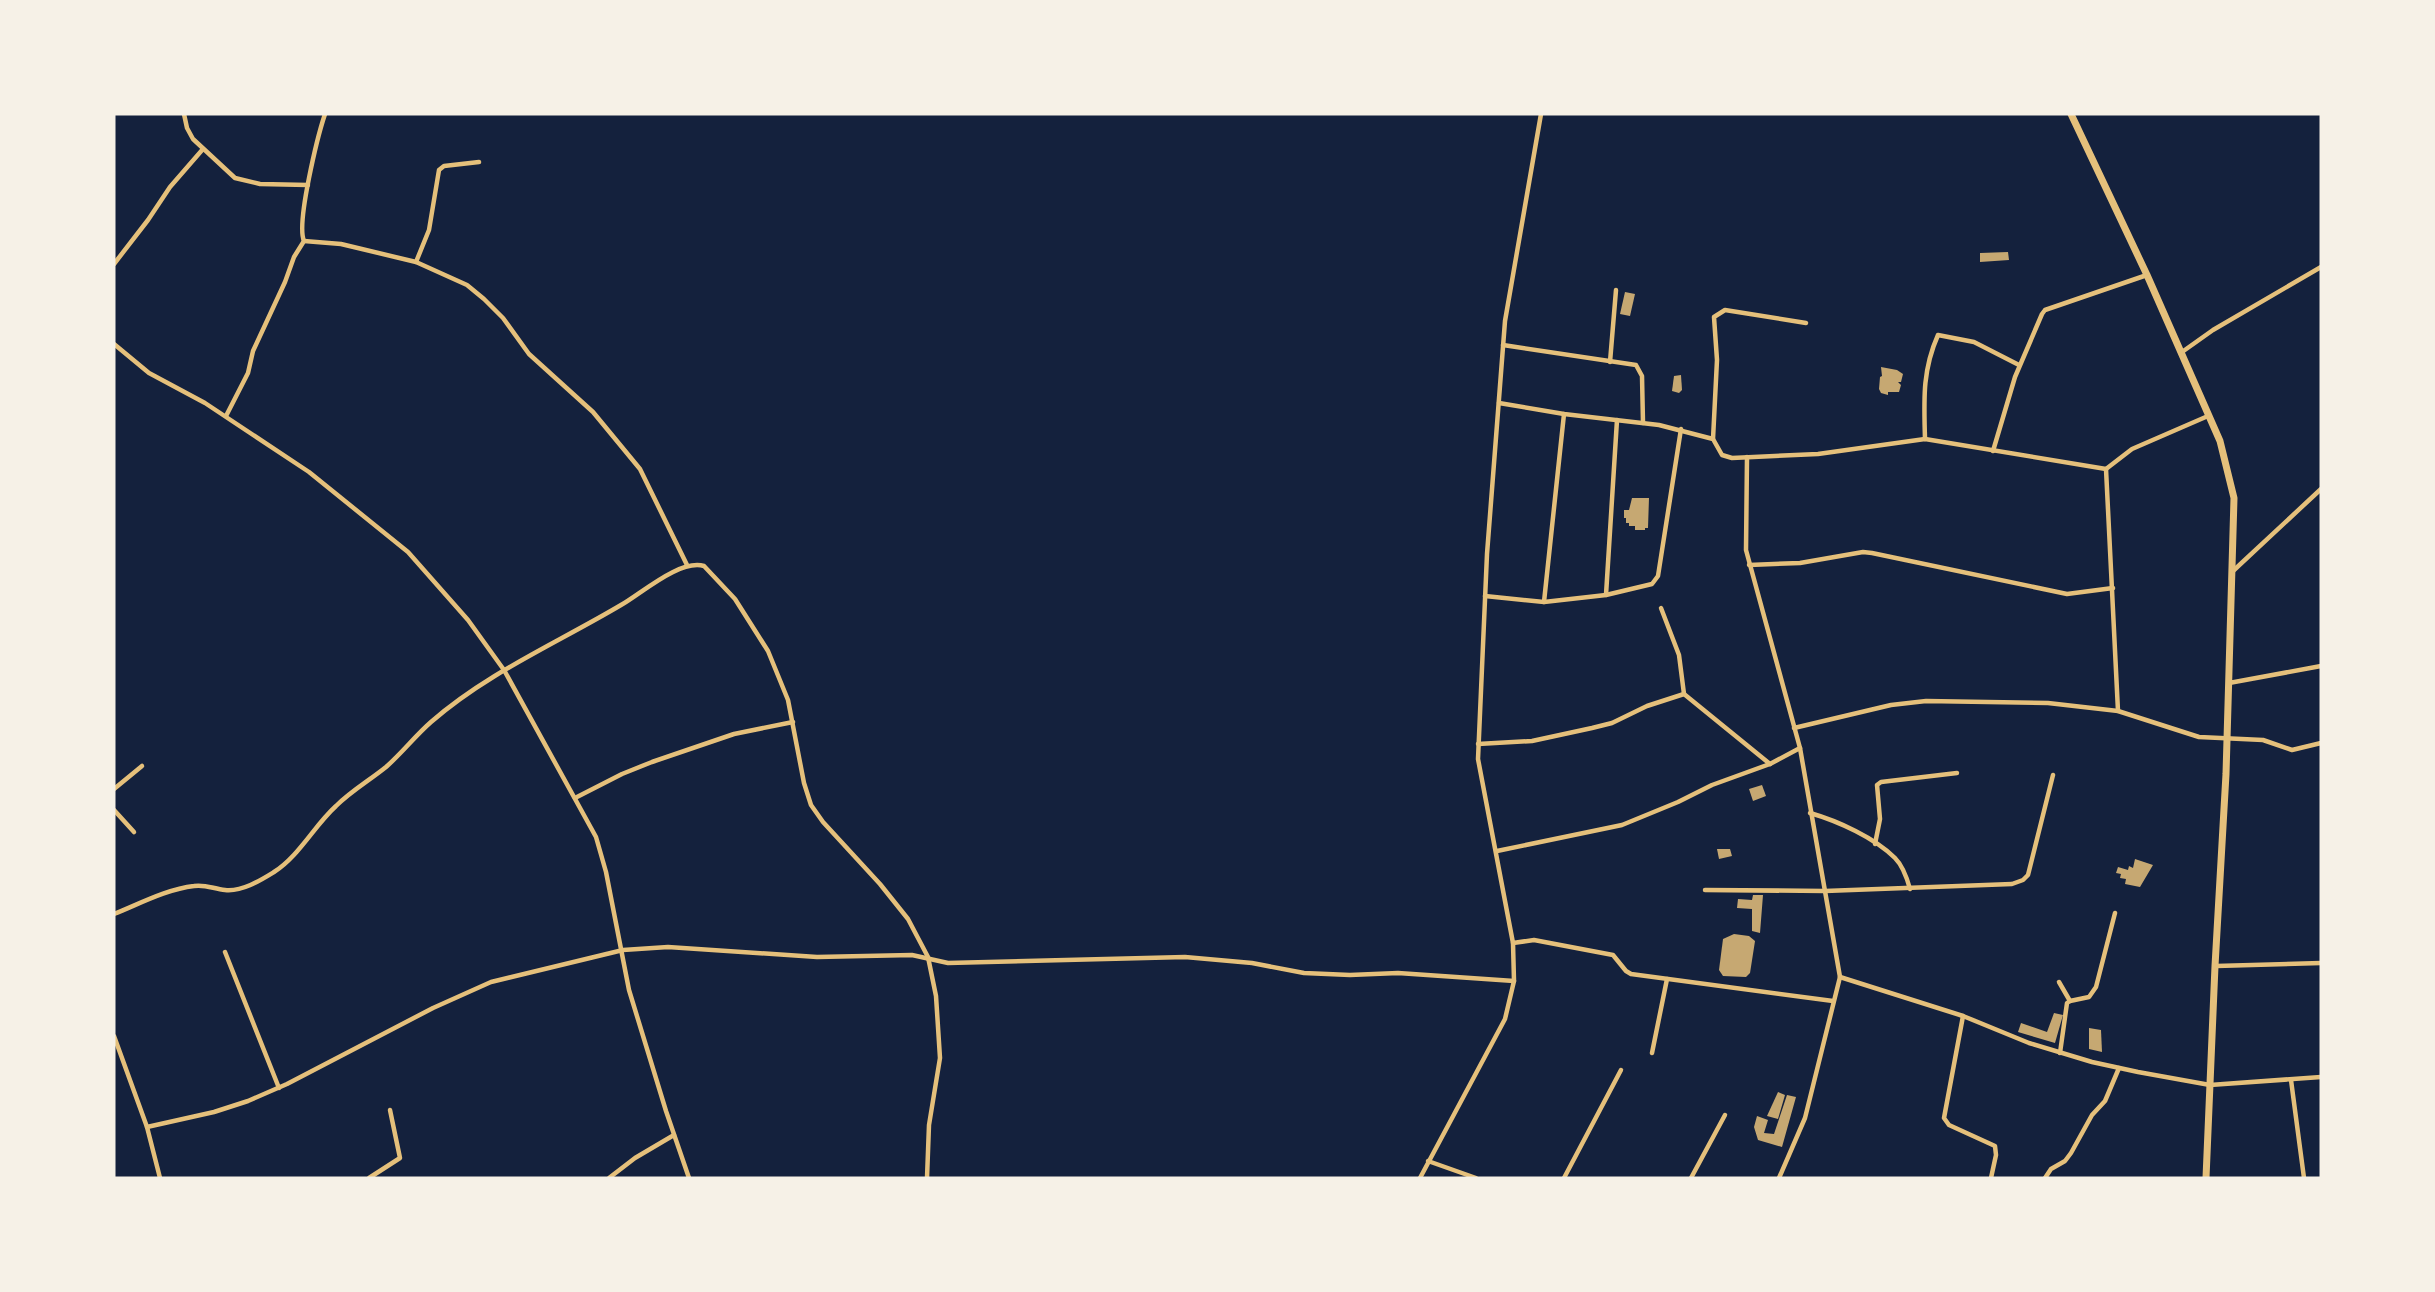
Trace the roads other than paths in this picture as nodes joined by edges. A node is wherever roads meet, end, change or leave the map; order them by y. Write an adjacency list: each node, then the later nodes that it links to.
1 (184, 114): 5 (street)
2 (325, 114): 7 (street)
3 (1541, 114): 16 (street)
4 (2071, 114): 12 (main road)
5 (203, 149): 7 (street); 10 (street)
6 (480, 162): 9 (street)
7 (308, 185): 8 (street)
8 (304, 241): 9 (street); 22 (street)
9 (416, 262): 33 (street)
10 (114, 264)
11 (2321, 267): 17 (street)
12 (2147, 275): 17 (main road); 19 (street)
13 (1616, 290): 18 (street)
14 (1806, 323): 27 (street)
15 (114, 344): 22 (street)
16 (1503, 345): 18 (street); 20 (street)
17 (2181, 353): 23 (main road)
18 (1610, 362): 25 (street)
19 (2019, 365): 28 (street); 29 (street)
20 (1499, 403): 21 (street); 38 (street)
21 (1564, 414): 24 (street); 39 (street)
22 (226, 416): 42 (street)
23 (2209, 416): 31 (street); 35 (main road)
24 (1618, 420): 25 (street); 37 (street)
25 (1643, 423): 26 (street)
26 (1681, 429): 27 (street); 37 (street)
27 (1713, 439): 30 (street)
28 (1925, 439): 29 (street); 30 (street)
29 (1993, 451): 31 (street)
30 (1747, 457): 34 (street)
31 (2106, 469): 36 (street)
32 (2321, 489): 35 (street)
33 (687, 565): 42 (street); 46 (street)
34 (1749, 565): 36 (street); 47 (street)
35 (2233, 572): 43 (main road)
36 (2113, 588): 45 (street)
37 (1606, 594): 39 (street)
38 (1485, 596): 39 (street); 50 (street)
39 (1544, 602)
40 (1661, 608): 44 (street)
41 (2321, 667): 43 (street)
42 (505, 670): 57 (street); 67 (street)
43 (2229, 683): 48 (main road)
44 (1684, 694): 50 (street); 52 (street)
45 (2118, 711): 47 (street); 48 (street)
46 (793, 722): 57 (street); 71 (street)
47 (1794, 728): 51 (street)
48 (2226, 738): 49 (street); 73 (main road)
49 (2321, 743)
50 (1478, 744): 62 (street)
51 (1800, 748): 52 (street); 59 (street)
52 (1770, 765): 62 (street)
53 (142, 766): 56 (street)
54 (1957, 773): 61 (street)
55 (2053, 775): 63 (street)
56 (114, 789)
57 (575, 798): 69 (street)
58 (114, 810): 60 (street)
59 (1810, 813): 61 (street); 65 (street)
60 (134, 832)
61 (1875, 844): 63 (street)
62 (1497, 851): 68 (street)
63 (1910, 889): 65 (street)
64 (1705, 890): 65 (street)
65 (1825, 891): 74 (street)
66 (2115, 913): 78 (street)
67 (114, 914)
68 (1513, 943): 75 (street); 76 (street)
69 (623, 950): 71 (street); 89 (street); 93 (street)
70 (225, 952): 89 (street)
71 (928, 957): 76 (street); 99 (street)
72 (2321, 963): 73 (street)
73 (2215, 966): 88 (main road)
74 (1840, 977): 79 (street); 80 (street)
75 (1667, 979): 79 (street); 82 (street)
76 (1514, 981): 94 (street)
77 (2059, 982): 78 (street)
78 (2070, 1001): 83 (street)
79 (1833, 1002): 104 (street)
80 (1963, 1016): 83 (street); 105 (street)
81 (114, 1036): 92 (street)
82 (1653, 1053)
83 (2060, 1053): 84 (street)
84 (2119, 1068): 88 (street); 106 (street)
85 (1621, 1070): 102 (street)
86 (2321, 1077): 87 (street)
87 (2291, 1080): 88 (street); 108 (street)
88 (2210, 1086): 107 (main road)
89 (279, 1088): 92 (street)
90 (390, 1110): 96 (street)
91 (1725, 1115): 103 (street)
92 (147, 1127): 95 (street)
93 (674, 1135): 97 (street); 98 (street)
94 (1428, 1161): 100 (street); 101 (street)
95 (160, 1178)
96 (369, 1178)
97 (609, 1178)
98 (689, 1178)
99 (927, 1178)
100 (1420, 1178)
101 (1476, 1178)
102 (1564, 1178)
103 (1691, 1178)
104 (1779, 1178)
105 (1991, 1178)
106 (2045, 1178)
107 (2206, 1178)
108 (2304, 1178)

